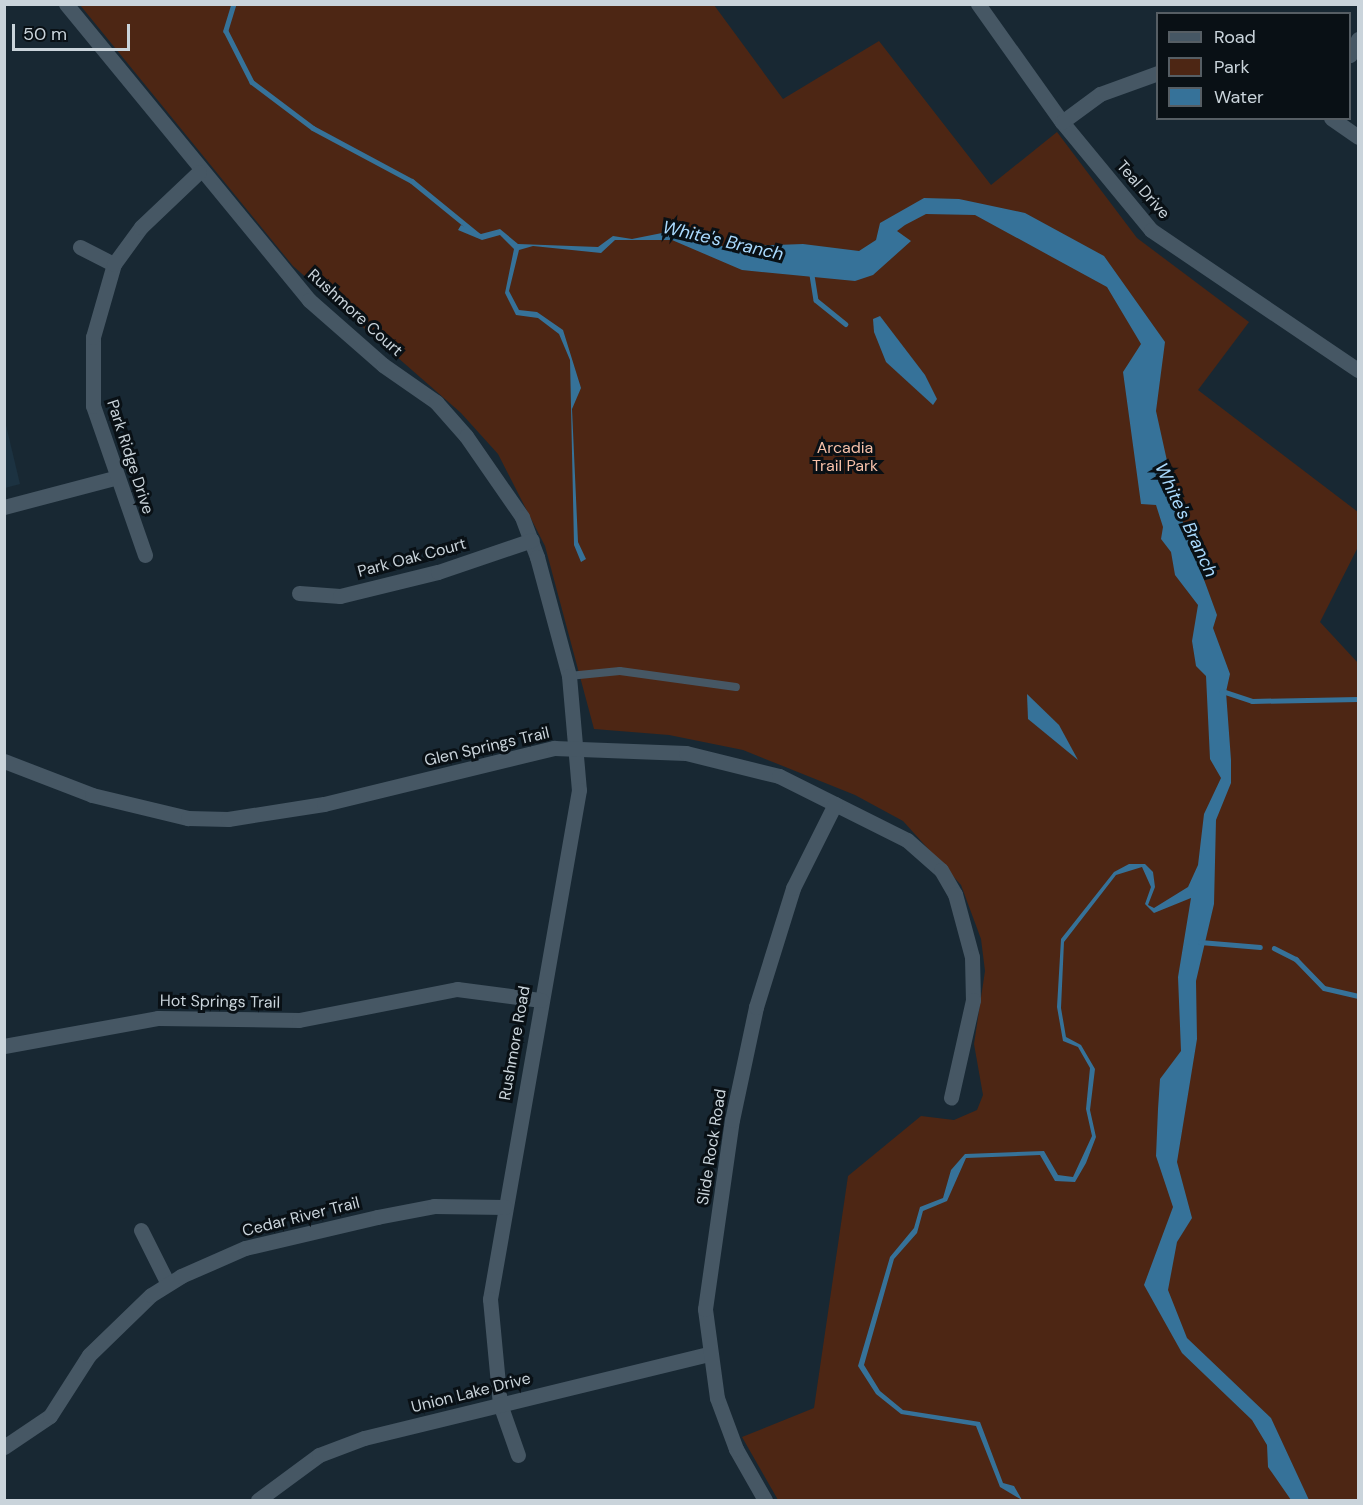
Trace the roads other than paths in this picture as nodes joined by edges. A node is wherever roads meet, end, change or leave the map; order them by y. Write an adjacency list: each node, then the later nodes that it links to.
1 (66, 4): 9 (street, Rushmore Court)
2 (978, 4): 7 (street, Teal Drive)
3 (1359, 39): 4 (street)
4 (1351, 52)
5 (1156, 74): 7 (street)
6 (1334, 120): 8 (street)
7 (1062, 122): 12 (street, Teal Drive)
8 (1359, 137)
9 (199, 172): 11 (street, Park Ridge Drive); 15 (street, Rushmore Court)
10 (80, 248): 11 (street)
11 (114, 264): 13 (street, Park Ridge Drive)
12 (1359, 370)
13 (114, 478): 14 (street); 16 (street, Park Ridge Drive)
14 (4, 507)
15 (532, 540): 17 (street, Park Oak Court); 18 (street, Rushmore Court)
16 (145, 555)
17 (299, 593)
18 (558, 636): 19 (street, Rushmore Road)
19 (569, 676): 20 (lane); 21 (street, Rushmore Road)
20 (736, 687)
21 (578, 747): 22 (street, Glen Springs Trail); 23 (street, Glen Springs Trail); 24 (street, Rushmore Road)
22 (4, 761)
23 (835, 804): 26 (street, Glen Springs Trail); 30 (street, Slide Rock Road)
24 (541, 1000): 25 (street, Hot Springs Trail); 27 (street, Rushmore Road)
25 (4, 1046)
26 (951, 1098)
27 (505, 1207): 29 (street, Cedar River Trail); 31 (street, Rushmore Road)
28 (141, 1230): 29 (street)
29 (168, 1284): 32 (street, Cedar River Trail)
30 (708, 1354): 31 (street, Union Lake Drive); 35 (street, Slide Rock Road)
31 (500, 1404): 33 (street, Rushmore Road); 34 (street, Union Lake Drive)
32 (4, 1447)
33 (518, 1455)
34 (258, 1500)
35 (765, 1500)

